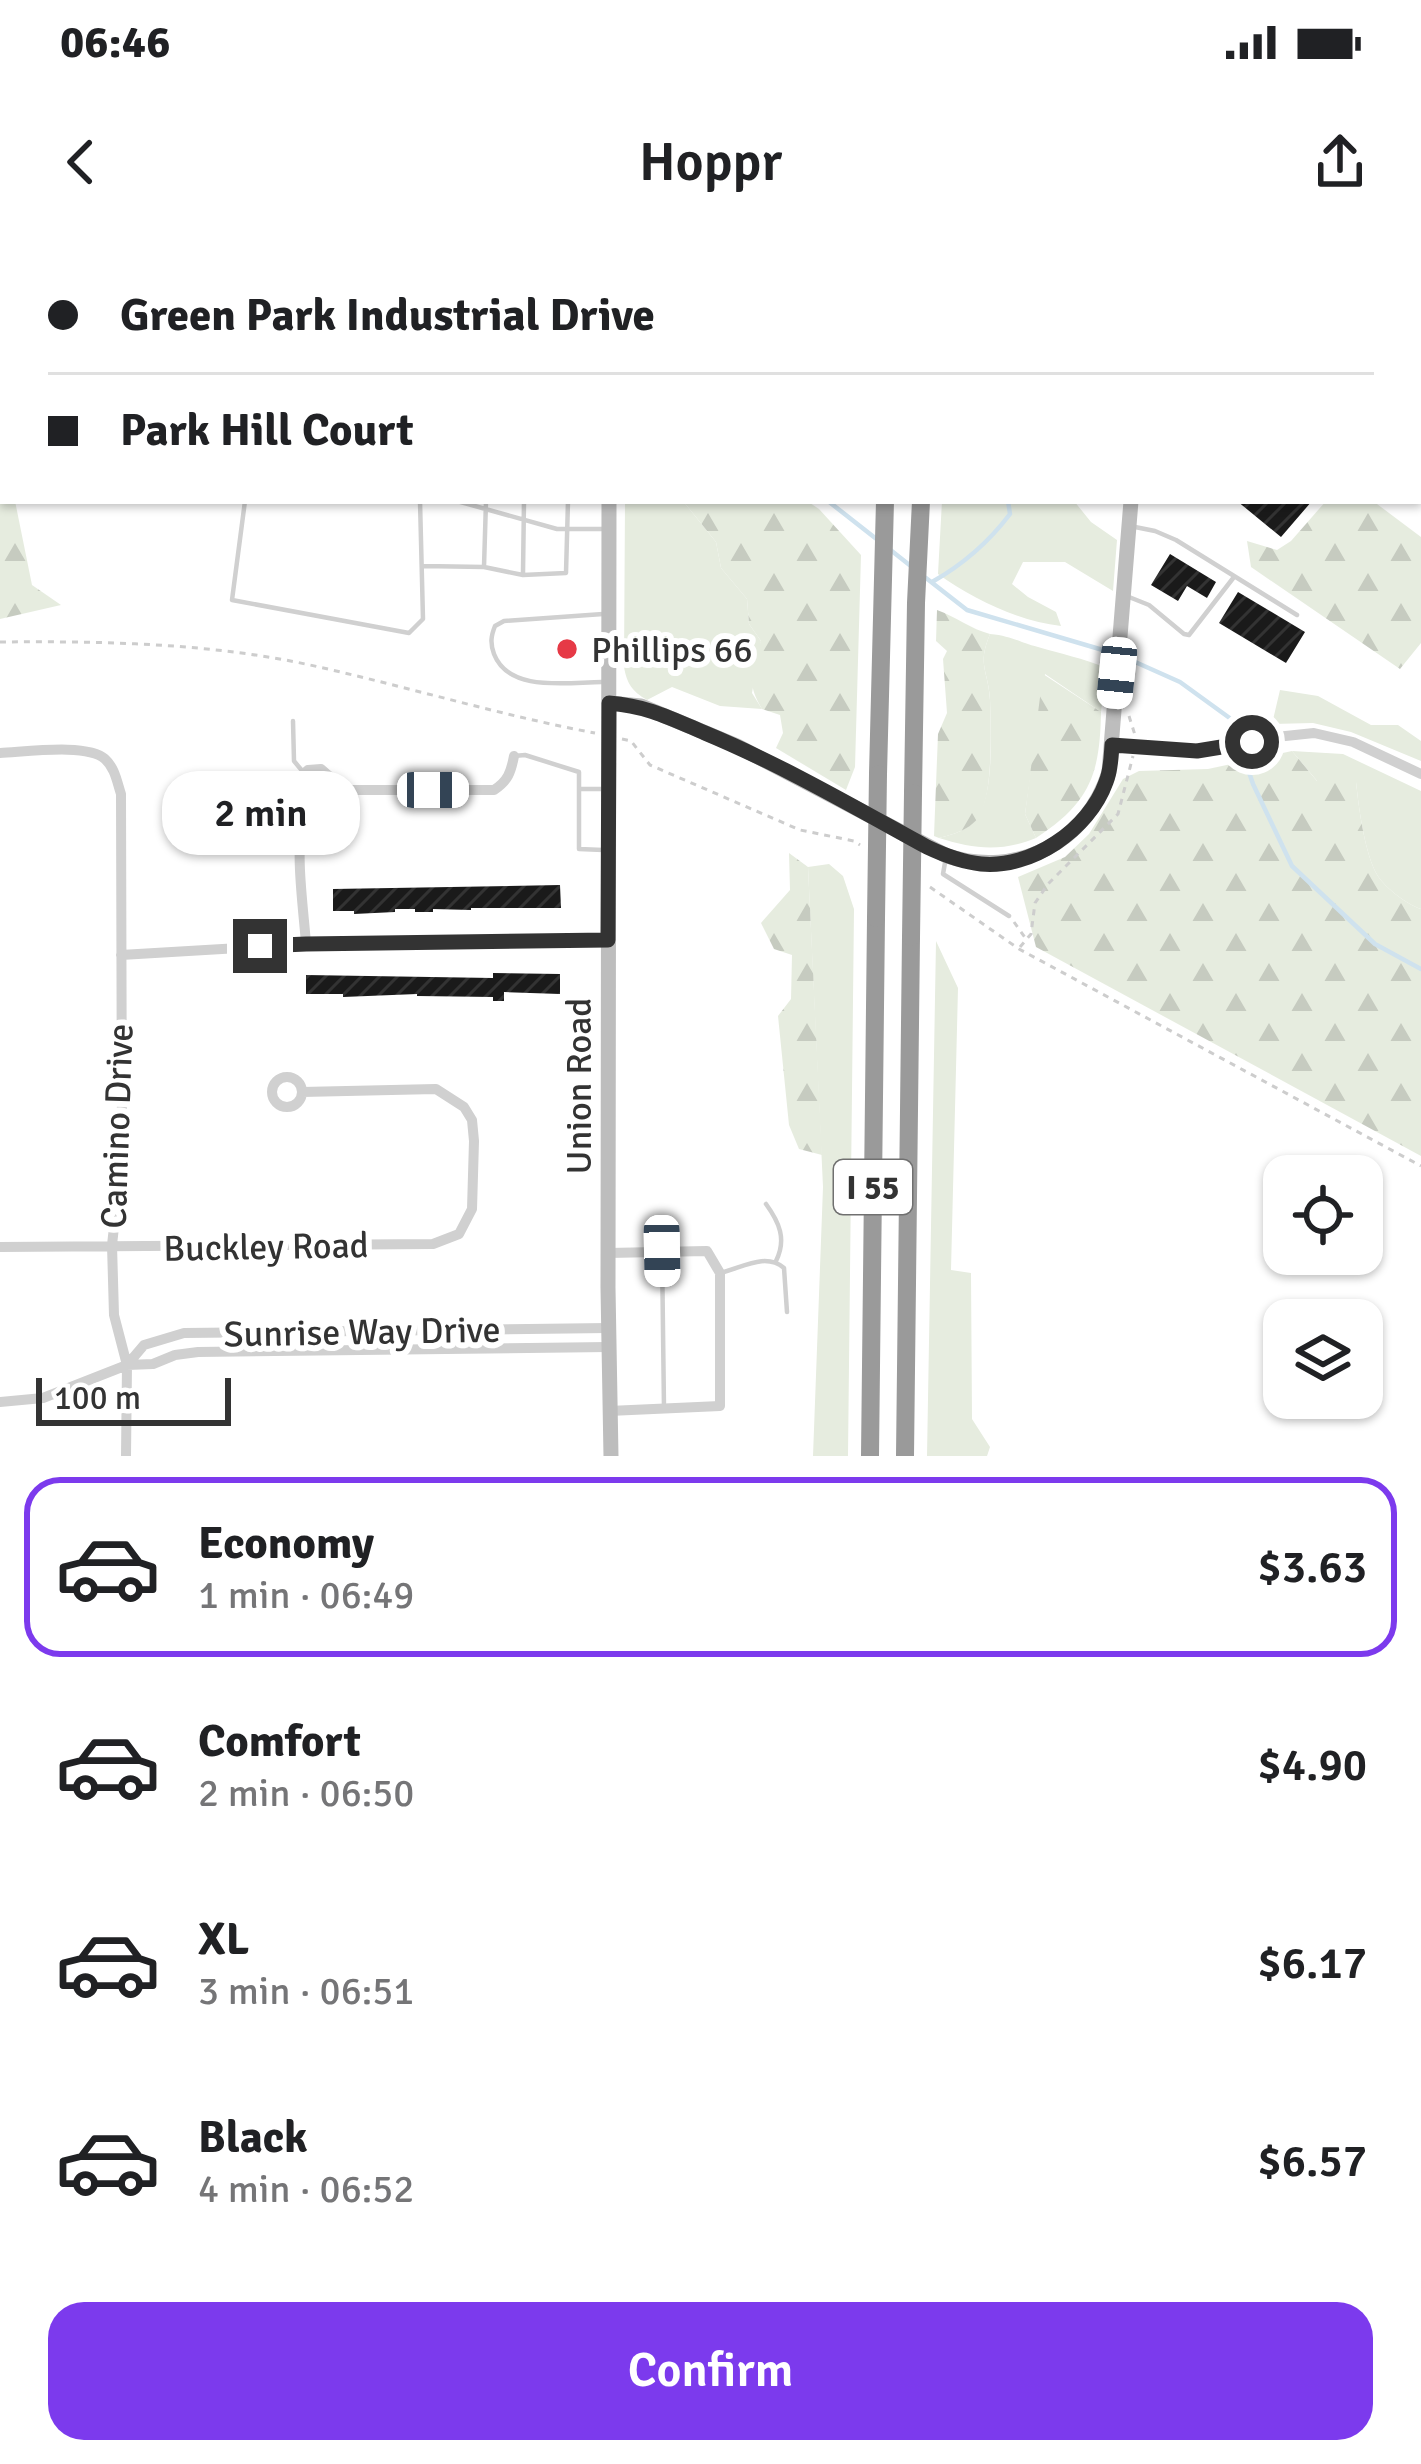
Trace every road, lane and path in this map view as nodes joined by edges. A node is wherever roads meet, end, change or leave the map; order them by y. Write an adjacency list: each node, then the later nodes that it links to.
1 (245, 504): 14 (lane)
2 (420, 504): 14 (lane)
3 (524, 504): 10 (lane)
4 (568, 504): 13 (lane)
5 (609, 504): 12 (main road, Union Road)
6 (885, 504): 66 (highway, I 55, bridge)
7 (922, 504): 67 (highway, I 55, bridge)
8 (1131, 504): 11 (main road)
9 (486, 505): 10 (lane); 15 (lane)
10 (525, 520): 13 (lane); 16 (lane)
11 (1129, 526): 17 (lane); 18 (main road)
12 (609, 529): 13 (lane); 19 (main road, Union Road)
13 (568, 530): 16 (lane)
14 (421, 566): 15 (lane)
15 (484, 567): 16 (lane)
16 (523, 575)
17 (1234, 576): 18 (lane); 20 (lane)
18 (1124, 594): 28 (main road)
19 (608, 614): 22 (main road, Union Road); 22 (lane)
20 (1297, 615)
21 (0, 642): 26 (path)
22 (609, 682): 23 (main road, Union Road)
23 (609, 703): 35 (main road, Union Road); 40 (main road)
24 (1127, 711): 29 (path)
25 (293, 721): 32 (lane)
26 (592, 732)
27 (625, 739): 38 (path)
28 (1112, 745): 29 (street); 40 (main road)
29 (1135, 747): 33 (street); 44 (path)
30 (0, 754): 47 (street, Camino Drive)
31 (514, 756): 34 (lane); 36 (street)
32 (304, 773): 36 (street); 37 (street)
33 (1421, 774)
34 (579, 789): 35 (lane); 39 (lane)
35 (608, 789): 39 (main road, Union Road)
36 (345, 790): 37 (street)
37 (309, 811): 45 (street)
38 (854, 841)
39 (608, 850): 43 (main road, Union Road)
40 (947, 856): 42 (lane)
41 (941, 894): 46 (path)
42 (1009, 916): 44 (path)
43 (608, 940): 45 (street); 54 (main road, Union Road)
44 (1026, 940): 46 (path)
45 (306, 944): 47 (street)
46 (1019, 949): 49 (path)
47 (121, 955): 51 (street, Camino Drive)
48 (302, 1092): 51 (street, Buckley Road)
49 (1421, 1166)
50 (766, 1204): 55 (lane)
51 (112, 1245): 52 (street, Buckley Road); 60 (street, Camino Drive)
52 (0, 1247)
53 (662, 1251): 54 (street); 56 (street); 62 (lane)
54 (608, 1252): 58 (main road, Union Road)
55 (776, 1261): 56 (lane); 57 (lane)
56 (720, 1273): 62 (street)
57 (787, 1312)
58 (608, 1328): 59 (main road, Union Road); 60 (street, Sunrise Way Drive)
59 (608, 1347): 60 (street, Sunrise Way Drive); 63 (main road, Union Road)
60 (127, 1365): 61 (street, Sunrise Way Drive); 64 (street, Camino Drive)
61 (0, 1402)
62 (664, 1408): 63 (street)
63 (609, 1411): 65 (main road, Union Road)
64 (126, 1456)
65 (611, 1456)
66 (870, 1456)
67 (904, 1456)

